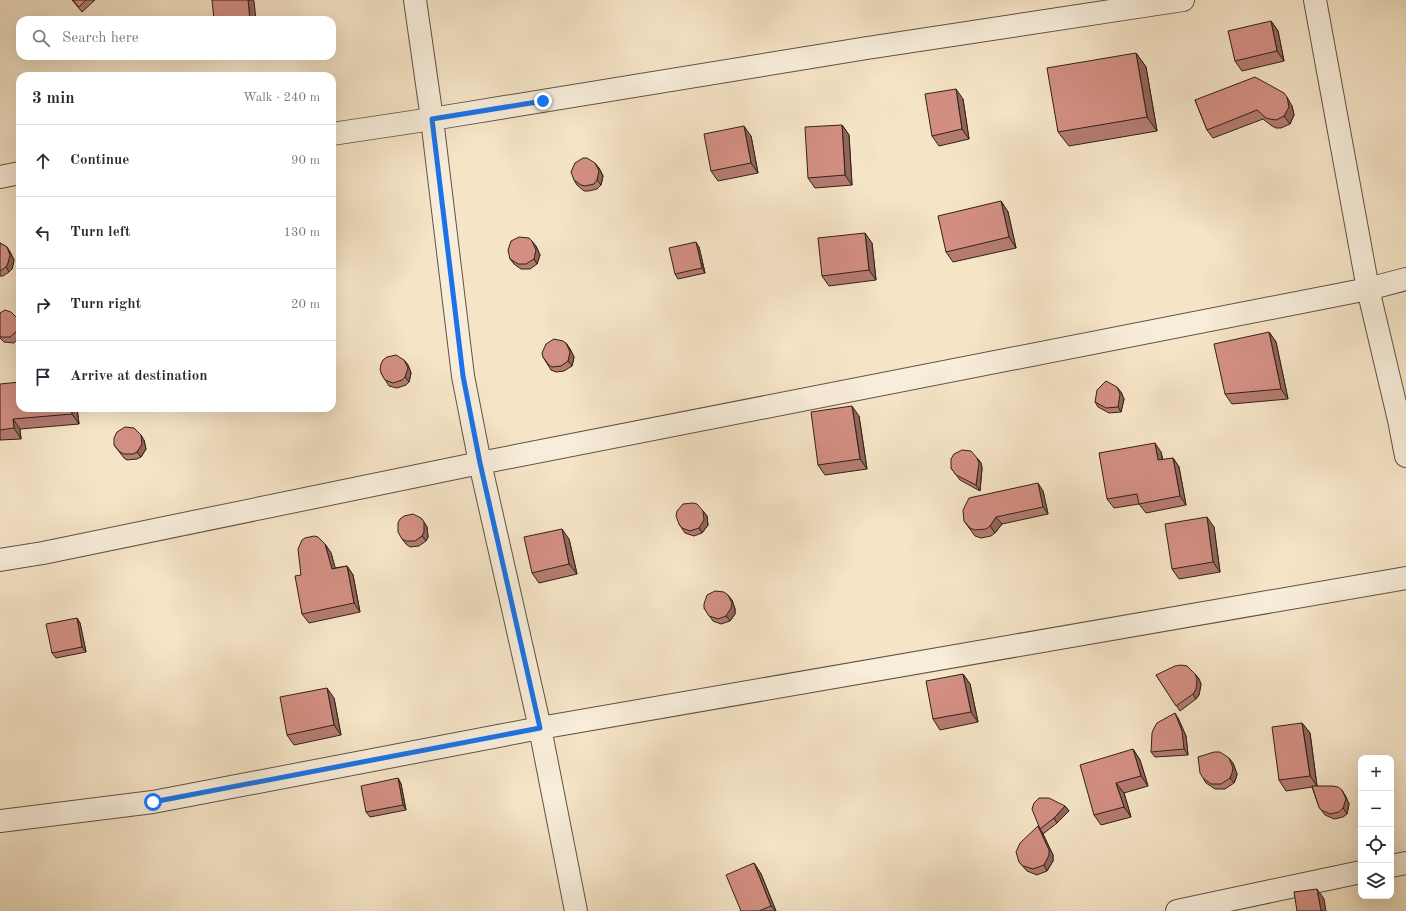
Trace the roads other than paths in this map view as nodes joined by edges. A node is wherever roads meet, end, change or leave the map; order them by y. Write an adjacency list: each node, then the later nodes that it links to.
1 (415, 0): 4 (street)
2 (1183, 0): 4 (street)
3 (1314, 0): 9 (street)
4 (432, 119): 5 (street); 11 (street)
5 (336, 133)
6 (16, 174): 7 (street)
7 (0, 177)
8 (1406, 279): 9 (street)
9 (1368, 289): 10 (street); 11 (street)
10 (1406, 456)
11 (480, 463): 12 (street); 14 (street)
12 (0, 560)
13 (1406, 578): 14 (street)
14 (540, 728): 15 (street); 19 (street)
15 (0, 821)
16 (1406, 863): 17 (street)
17 (1394, 865)
18 (1358, 873): 20 (street)
19 (576, 911)
20 (1177, 911)

